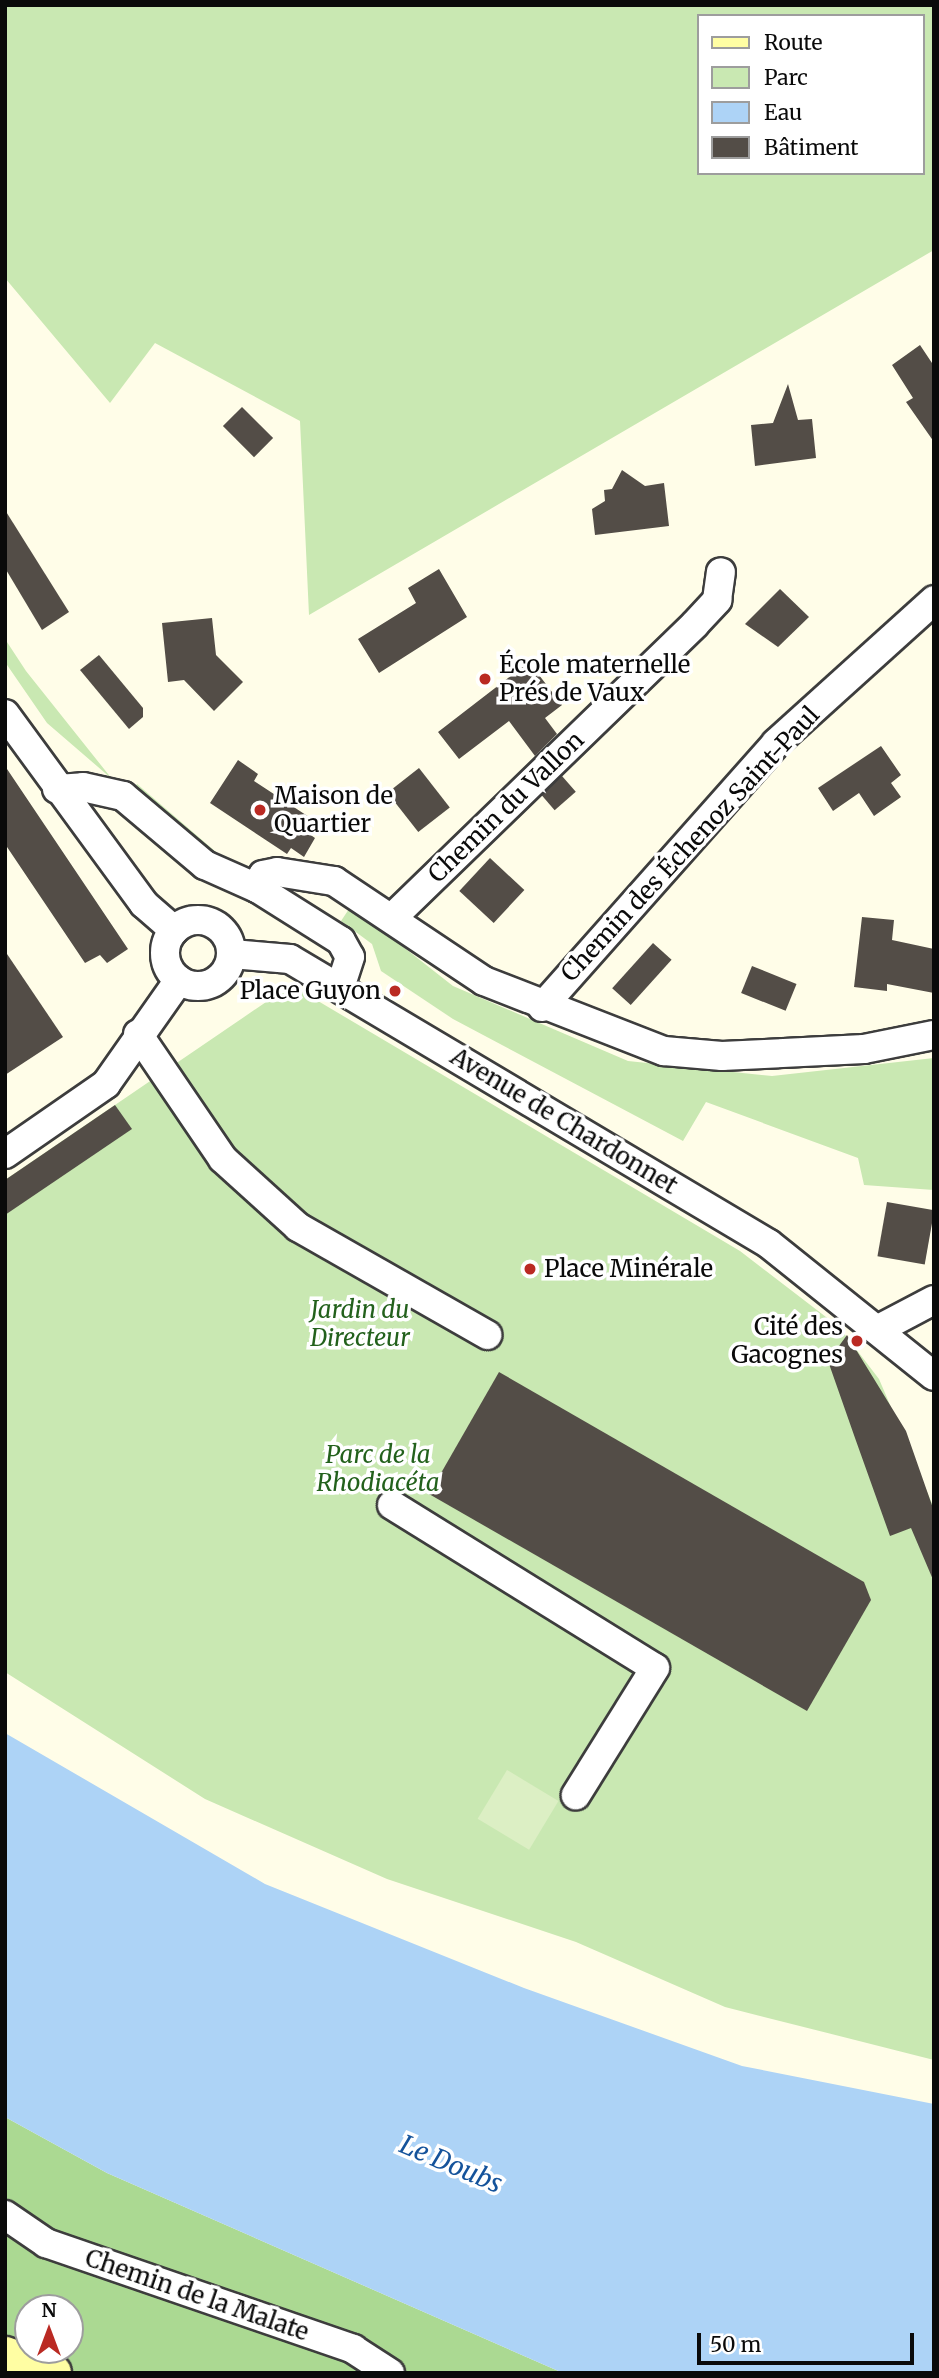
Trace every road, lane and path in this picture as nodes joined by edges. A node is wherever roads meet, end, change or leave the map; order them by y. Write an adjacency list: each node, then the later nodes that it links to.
1 (721, 572): 6 (street, Chemin du Vallon)
2 (934, 600): 11 (street, Chemin des Échenoz Saint-Paul)
3 (5, 715): 4 (street)
4 (57, 789): 5 (street); 7 (street)
5 (257, 888): 6 (street); 10 (street)
6 (394, 916): 11 (street)
7 (174, 930): 8 (street); 9 (street)
8 (232, 954): 9 (street); 10 (street, Avenue de Chardonnet)
9 (179, 980): 12 (street)
10 (340, 987): 16 (street, Avenue de Chardonnet)
11 (542, 1007): 13 (street)
12 (138, 1034): 14 (street); 17 (street)
13 (934, 1035)
14 (5, 1154)
15 (932, 1303): 16 (street)
16 (877, 1330): 18 (street, Avenue de Chardonnet)
17 (487, 1335)
18 (934, 1376)
19 (392, 1505): 20 (street)
20 (576, 1795)
21 (5, 2215): 24 (street, Chemin de la Malate)
22 (5, 2356): 23 (main road)
23 (52, 2373)
24 (390, 2373)

